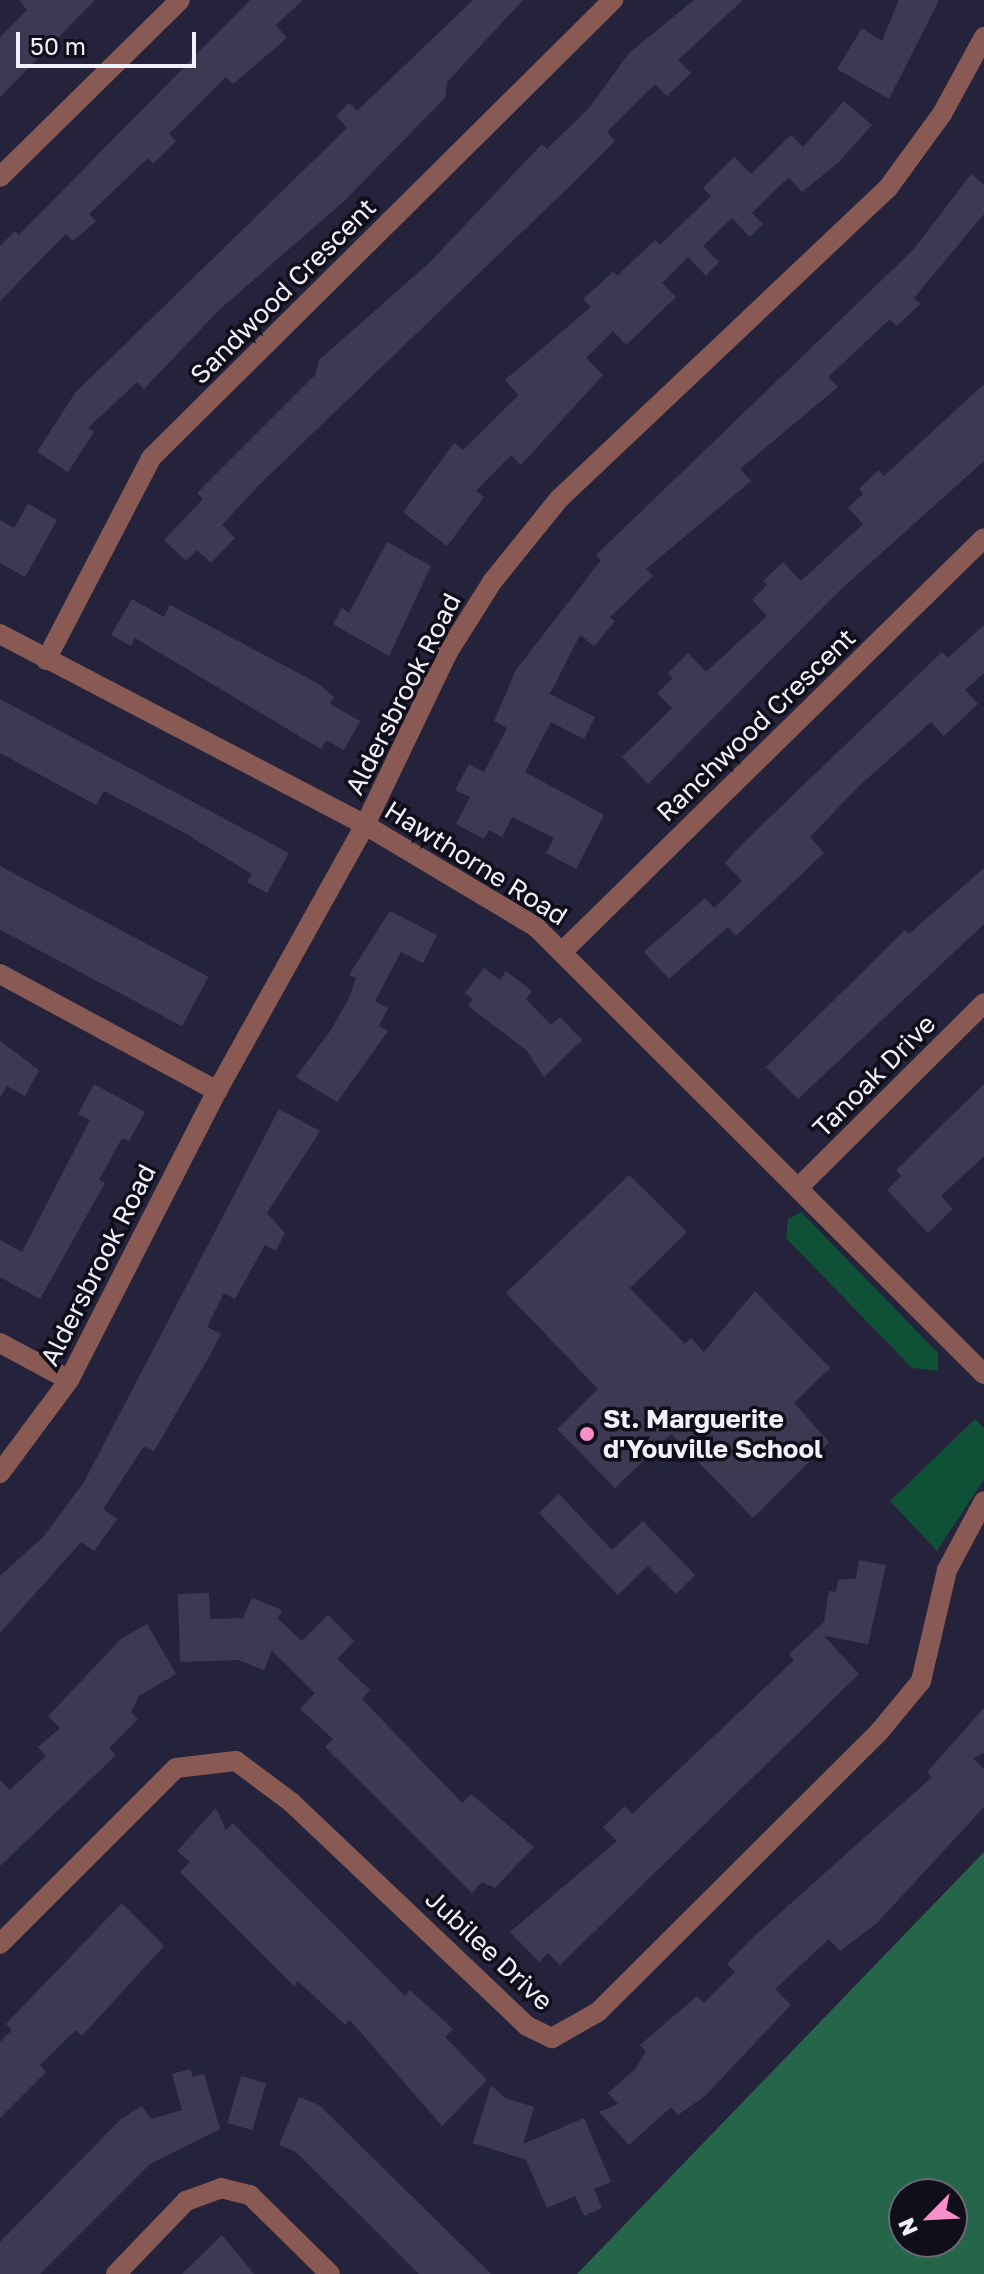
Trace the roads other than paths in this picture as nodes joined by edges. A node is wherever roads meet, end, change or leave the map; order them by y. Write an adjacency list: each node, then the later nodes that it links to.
1 (180, 0): 4 (street)
2 (613, 0): 7 (street, Sandwood Crescent)
3 (983, 41): 8 (street, Aldersbrook Road)
4 (0, 177)
5 (984, 538): 9 (street, Ranchwood Crescent)
6 (0, 634): 7 (street, Hawthorne Road)
7 (46, 660): 8 (street, Hawthorne Road)
8 (365, 825): 9 (street, Hawthorne Road); 12 (street, Aldersbrook Road)
9 (564, 950): 13 (street, Hawthorne Road)
10 (0, 974): 12 (street)
11 (984, 1003): 13 (street, Tanoak Drive)
12 (217, 1091): 16 (street, Aldersbrook Road)
13 (801, 1185): 15 (street, Hawthorne Road)
14 (0, 1343): 16 (street)
15 (984, 1374)
16 (69, 1380): 17 (street, Aldersbrook Road)
17 (0, 1473)
18 (984, 1501): 19 (street, Jubilee Drive)
19 (0, 1944)
20 (116, 2274): 21 (street)
21 (330, 2274)

